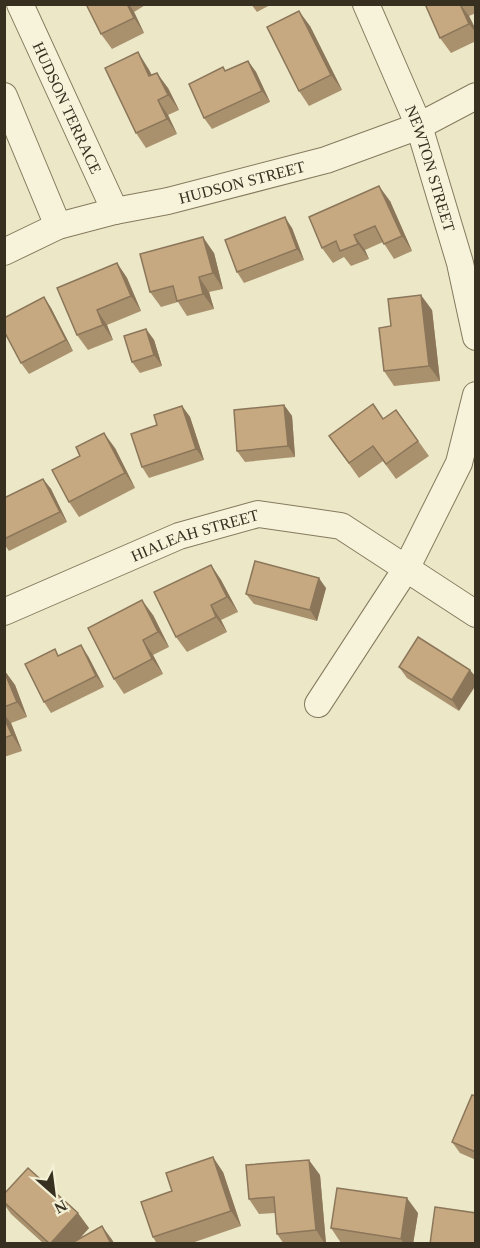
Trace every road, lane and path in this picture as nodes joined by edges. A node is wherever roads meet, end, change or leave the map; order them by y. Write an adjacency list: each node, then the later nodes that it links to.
1 (20, 4): 6 (street, HUDSON TERRACE)
2 (366, 4): 5 (street, NEWTON STREET)
3 (4, 96): 7 (street)
4 (476, 96): 5 (street, HUDSON STREET)
5 (419, 126): 6 (street, HUDSON STREET); 9 (street, NEWTON STREET)
6 (115, 211): 7 (street, HUDSON STREET)
7 (58, 226): 8 (street, HUDSON STREET)
8 (4, 252)
9 (476, 337)
10 (476, 395): 11 (street)
11 (406, 569): 12 (street, HIALEAH STREET); 13 (street, HIALEAH STREET); 14 (street)
12 (4, 612)
13 (476, 614)
14 (318, 705)

